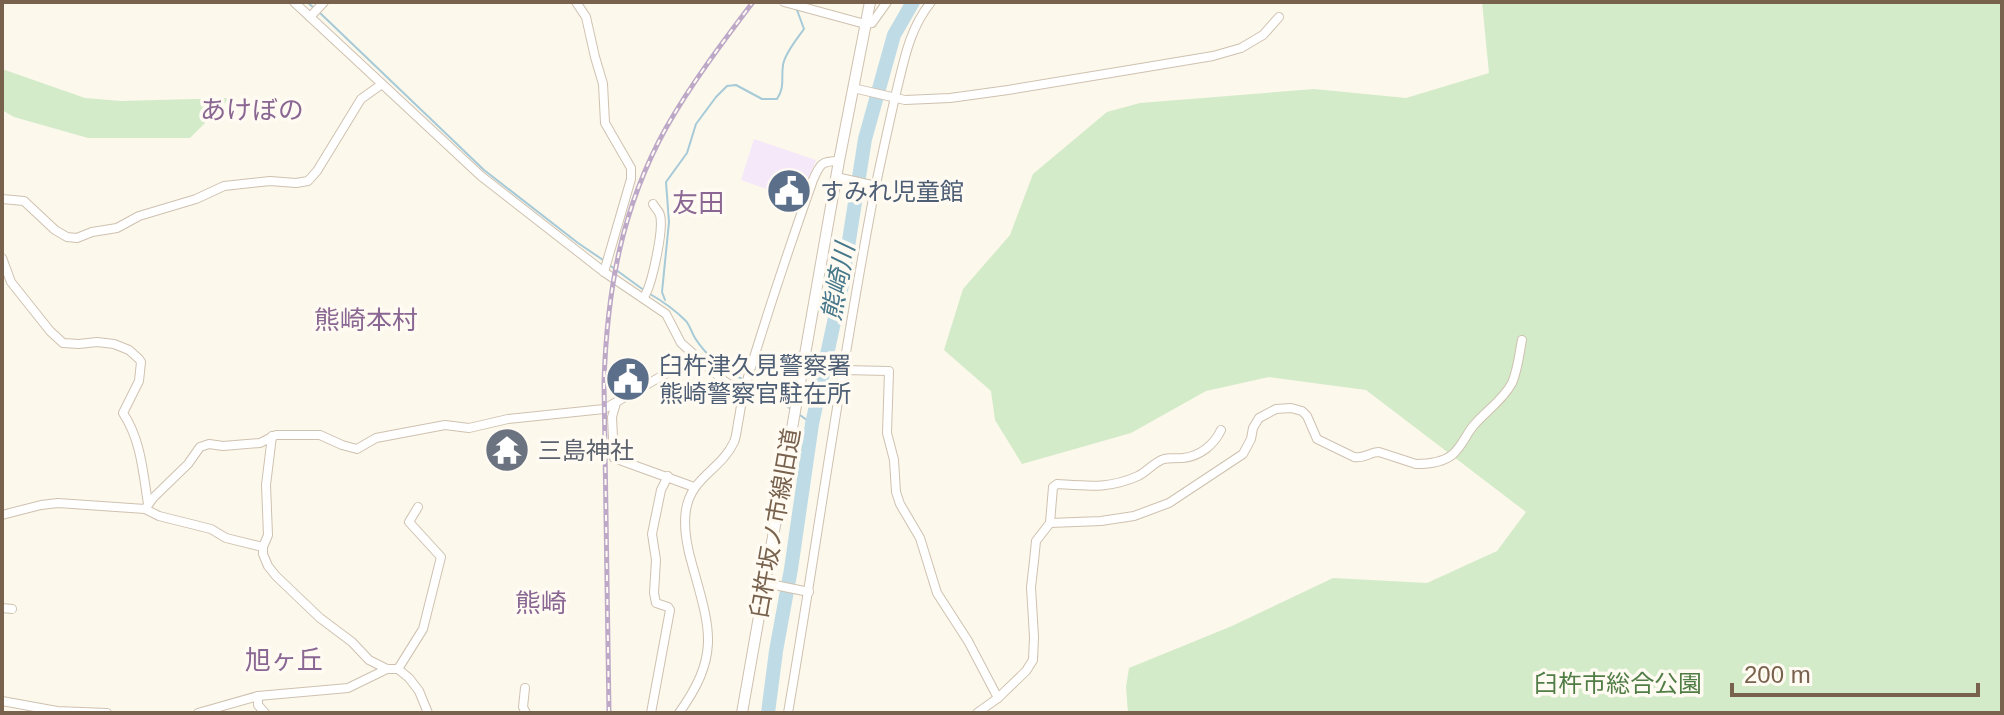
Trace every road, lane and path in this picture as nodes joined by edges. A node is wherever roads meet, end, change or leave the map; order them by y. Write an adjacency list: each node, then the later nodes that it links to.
1 (294, 2): 7 (street)
2 (576, 2): 19 (street)
3 (870, 2): 9 (street, 臼杵坂ノ市線旧道)
4 (887, 2): 9 (street)
5 (931, 2): 12 (street)
6 (793, 4): 9 (street)
7 (316, 10): 10 (street)
8 (1279, 17): 12 (street)
9 (865, 24): 11 (street, 臼杵坂ノ市線旧道)
10 (382, 84): 16 (street); 19 (street)
11 (857, 89): 12 (street); 13 (street, 臼杵坂ノ市線旧道)
12 (895, 98): 15 (street)
13 (839, 161): 14 (street, 臼杵坂ノ市線旧道); 24 (street)
14 (839, 178): 15 (street); 35 (street, 臼杵坂ノ市線旧道)
15 (874, 185): 23 (street)
16 (2, 199)
17 (653, 204): 20 (street)
18 (2, 258): 30 (street)
19 (606, 266): 20 (street)
20 (646, 294): 22 (street)
21 (1522, 340): 33 (street)
22 (695, 357): 24 (street); 25 (street)
23 (843, 370): 36 (street); 41 (street)
24 (744, 391): 29 (street)
25 (616, 403): 27 (street); 28 (street)
26 (1221, 430): 33 (street)
27 (272, 436): 30 (street); 34 (street)
28 (668, 476): 29 (street); 49 (street)
29 (694, 487): 50 (street)
30 (147, 507): 32 (street); 34 (street)
31 (418, 507): 38 (street)
32 (2, 515)
33 (1050, 523): 41 (street)
34 (263, 547): 37 (street)
35 (767, 584): 36 (street); 51 (street, 臼杵坂ノ市線旧道)
36 (808, 592): 52 (street)
37 (387, 669): 38 (street); 40 (street)
38 (398, 669): 47 (street)
39 (525, 688): 48 (street)
40 (258, 696): 45 (street); 46 (street)
41 (998, 698): 53 (street)
42 (2, 701): 43 (street)
43 (30, 710): 44 (street)
44 (107, 713)
45 (198, 713)
46 (265, 713)
47 (428, 713)
48 (526, 713)
49 (651, 713)
50 (679, 713)
51 (742, 713)
52 (788, 713)
53 (977, 713)

